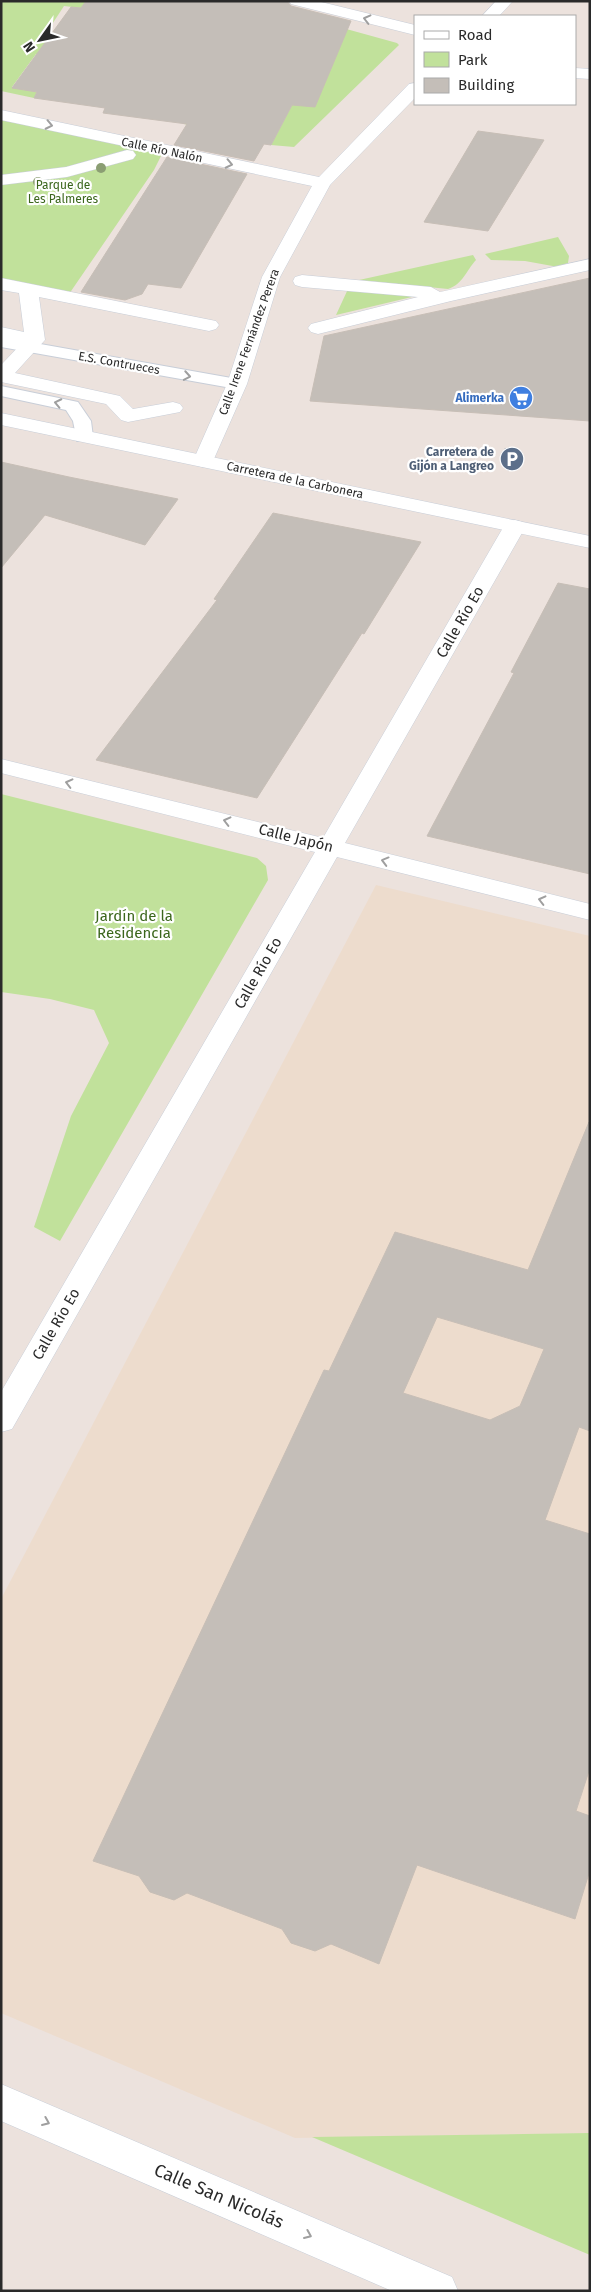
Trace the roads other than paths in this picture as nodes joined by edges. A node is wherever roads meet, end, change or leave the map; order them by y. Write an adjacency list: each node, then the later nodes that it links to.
1 (297, 1): 4 (street, one-way to 1)
2 (505, 1): 3 (street)
3 (491, 15)
4 (414, 30)
5 (576, 73): 6 (street)
6 (590, 74)
7 (414, 89): 11 (street, Calle Irene Fernández Perera)
8 (1, 115): 11 (street, Calle Río Nalón, one-way to 11)
9 (127, 155): 10 (street)
10 (1, 180)
11 (323, 183): 22 (street, Calle Irene Fernández Perera)
12 (590, 264): 16 (street)
13 (302, 280): 16 (street)
14 (1, 284): 15 (street)
15 (28, 289): 17 (street); 21 (street)
16 (450, 295): 18 (street)
17 (209, 325)
18 (318, 328)
19 (1, 333): 21 (street)
20 (1, 342): 21 (lane, E.S. Contrueces)
21 (32, 344): 22 (lane, E.S. Contrueces, one-way to 22); 24 (street)
22 (237, 384): 27 (street, Calle Irene Fernández Perera)
23 (1, 391): 26 (lane, one-way to 23)
24 (173, 408)
25 (1, 419): 26 (street, Carretera de la Carbonera)
26 (84, 437): 27 (street, Carretera de la Carbonera)
27 (203, 462): 28 (street, Carretera de la Carbonera)
28 (515, 526): 29 (street, Carretera de la Carbonera); 31 (street, Calle Río Eo)
29 (590, 542)
30 (1, 766): 31 (street, Calle Japón, one-way to 30)
31 (332, 847): 32 (street, Calle Japón, one-way to 31); 33 (street, Calle Río Eo)
32 (590, 912)
33 (1, 1420)
34 (1, 2102): 35 (street, Calle San Nicolás, one-way to 35)
35 (438, 2291)

